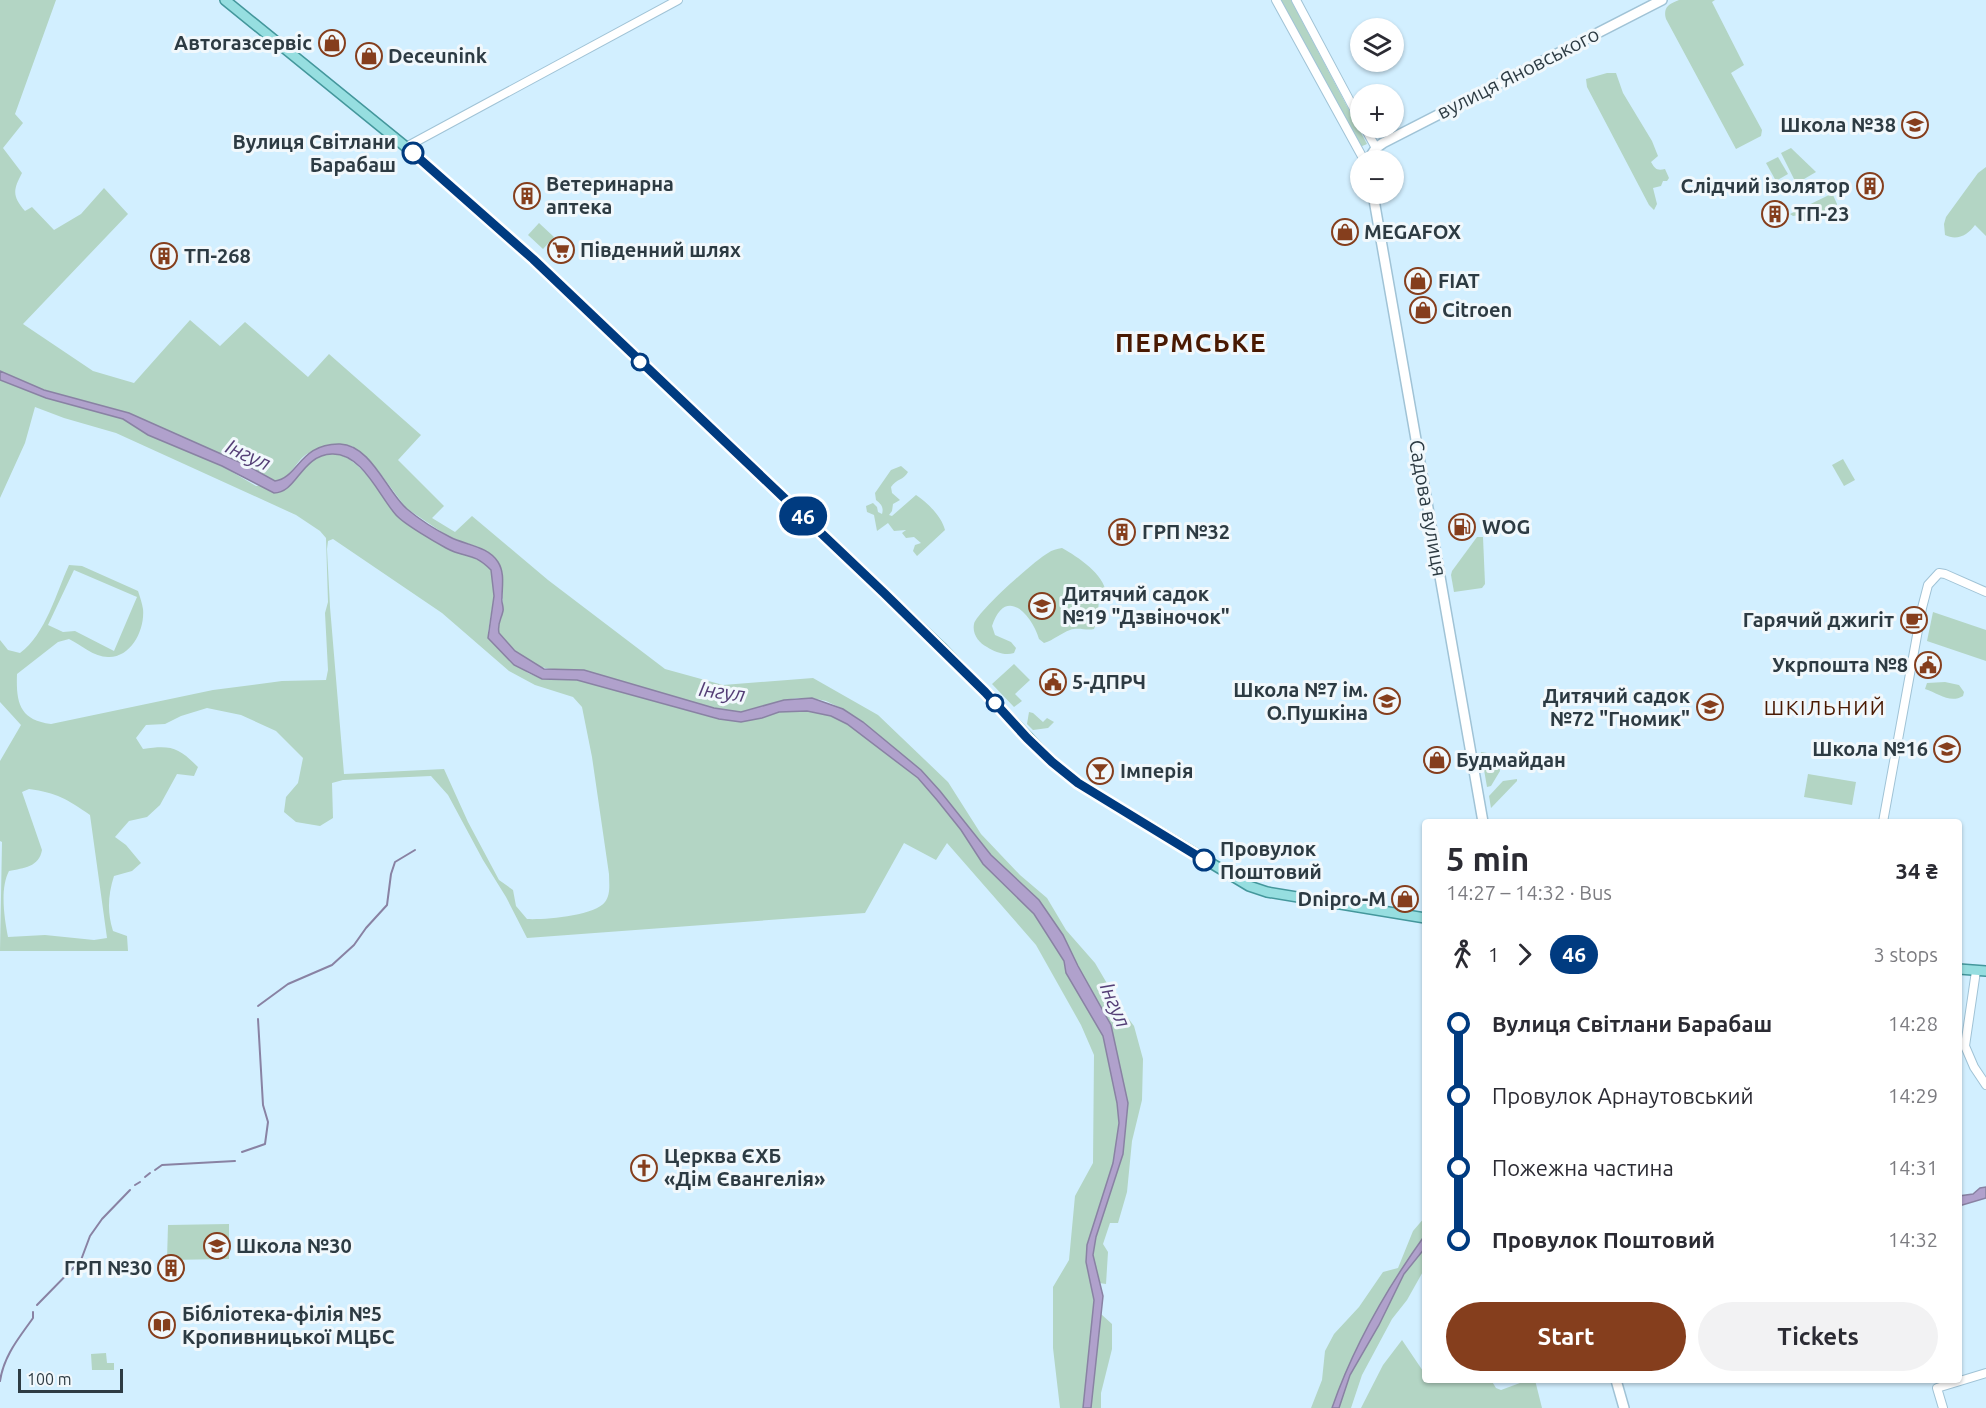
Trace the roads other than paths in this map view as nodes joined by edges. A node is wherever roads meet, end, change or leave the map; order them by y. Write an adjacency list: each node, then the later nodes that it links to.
1 (225, 0): 8 (main road)
2 (678, 0): 8 (street)
3 (1276, 0): 10 (street)
4 (1296, 0): 6 (street)
5 (1662, 0): 9 (main road, вулиця Яновського)
6 (1350, 101)
7 (1370, 138): 9 (street)
8 (406, 147): 15 (main road)
9 (1376, 148)
10 (1359, 150)
11 (1375, 204): 13 (main road, Садова вулиця)
12 (1986, 592): 14 (street)
13 (1482, 819)
14 (1883, 819)
15 (1422, 918)
16 (1962, 969): 17 (main road)
17 (1981, 971): 18 (street)
18 (1986, 1085)
19 (1986, 1373): 20 (street)
20 (1962, 1380)
21 (1617, 1383): 23 (main road)
22 (1953, 1383): 24 (street)
23 (1624, 1408)
24 (1943, 1408)

